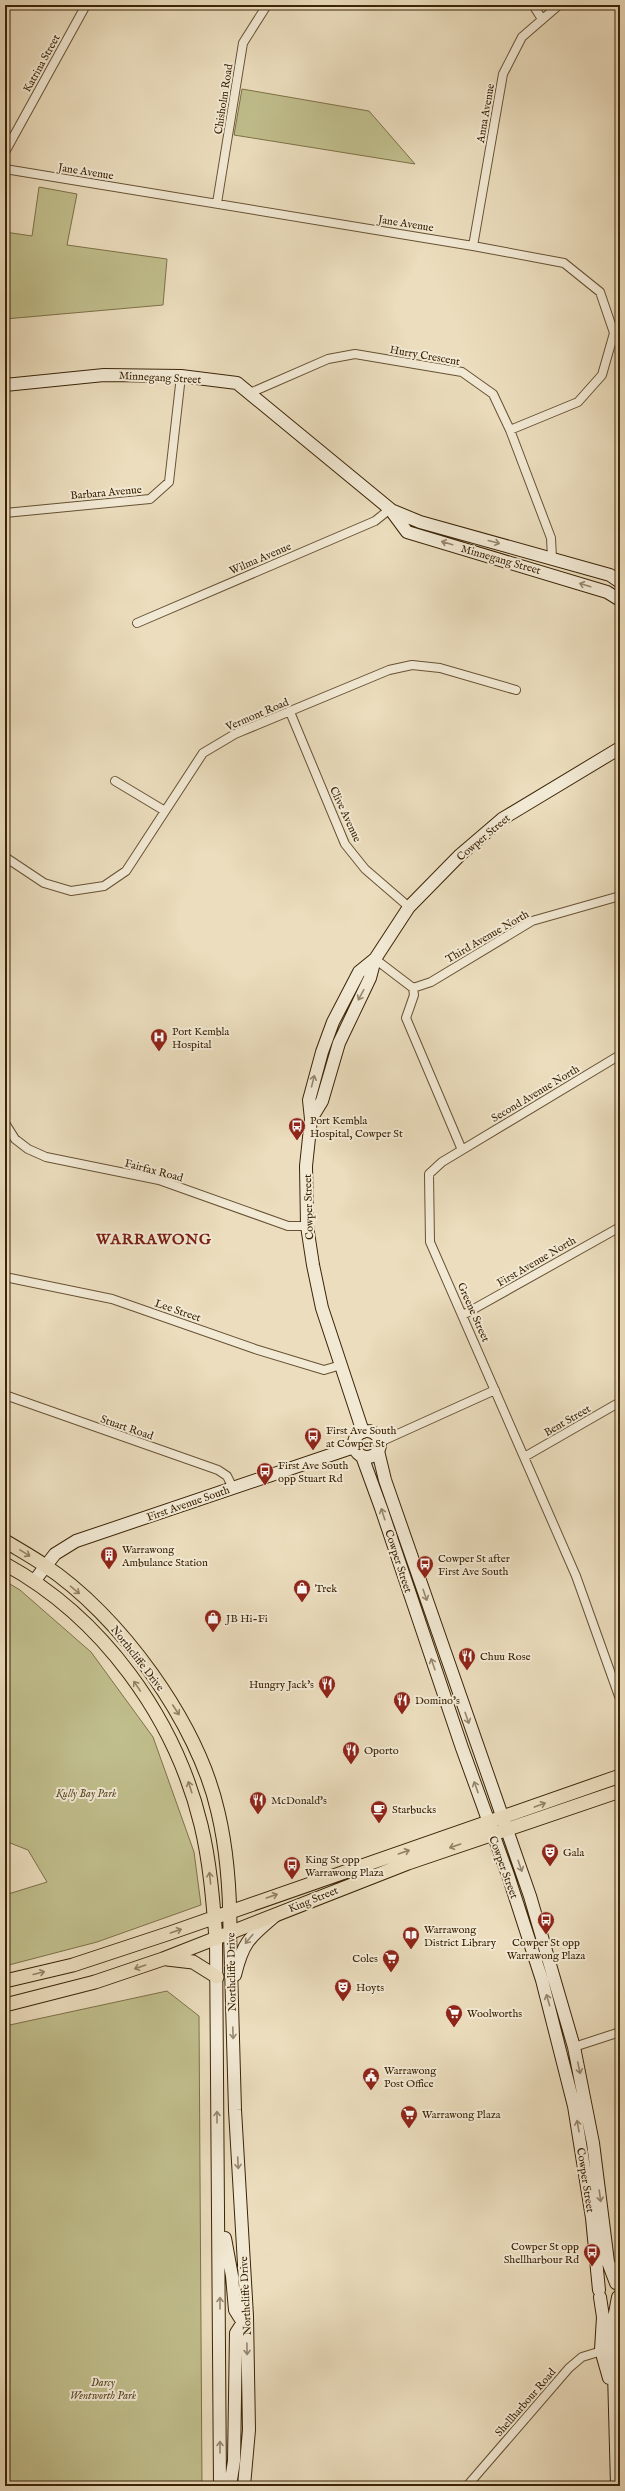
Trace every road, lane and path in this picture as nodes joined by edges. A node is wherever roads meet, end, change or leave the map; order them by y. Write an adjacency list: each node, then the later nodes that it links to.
1 (86, 5): 6 (street, Katrina Street)
2 (267, 5): 8 (street, Chisholm Road)
3 (533, 5): 5 (street)
4 (559, 5): 5 (street, Anna Avenue)
5 (542, 19): 9 (street, Anna Avenue)
6 (5, 152)
7 (5, 169): 8 (street, Jane Avenue)
8 (217, 203): 9 (street, Jane Avenue)
9 (473, 246): 13 (street, Jane Avenue)
10 (181, 376): 11 (main road, Minnegang Street); 12 (main road, Minnegang Street); 15 (street, Barbara Avenue)
11 (5, 385)
12 (250, 393): 13 (street, Hurry Crescent); 14 (main road, Minnegang Street)
13 (510, 430): 16 (street, Hurry Crescent)
14 (390, 509): 16 (main road, Minnegang Street, one-way to 16); 18 (main road, Minnegang Street, one-way to 14); 19 (street, Wilma Avenue)
15 (5, 513)
16 (552, 558): 17 (main road, Minnegang Street)
17 (620, 582)
18 (620, 600)
19 (137, 623)
20 (516, 690): 21 (street, Vermont Road)
21 (290, 712): 24 (street, Vermont Road); 27 (street, Clive Avenue)
22 (620, 748): 27 (main road, Cowper Street)
23 (115, 781): 24 (street)
24 (165, 811): 25 (street, Vermont Road)
25 (5, 857)
26 (620, 896): 29 (street, Third Avenue North)
27 (409, 907): 28 (main road, Cowper Street)
28 (375, 959): 29 (street); 30 (main road, Cowper Street, one-way to 30); 31 (main road, Cowper Street)
29 (413, 988): 36 (street)
30 (347, 1024): 31 (main road); 33 (main road, Cowper Street)
31 (322, 1052): 33 (main road); 34 (main road, Cowper Street, one-way to 31)
32 (620, 1056): 36 (street, Second Avenue North)
33 (328, 1080): 34 (main road, Cowper Street)
34 (311, 1119): 37 (main road, Cowper Street)
35 (5, 1123): 37 (street, Fairfax Road)
36 (462, 1150): 40 (street, Greene Street)
37 (307, 1226): 41 (main road, Cowper Street)
38 (620, 1226): 40 (street, First Avenue North)
39 (5, 1277): 41 (street, Lee Street)
40 (463, 1316): 42 (street, Greene Street)
41 (341, 1365): 45 (main road, Cowper Street)
42 (495, 1390): 46 (street); 48 (street, Greene Street)
43 (5, 1395): 49 (street, Stuart Road)
44 (620, 1402): 48 (street, Bent Street)
45 (363, 1432): 46 (main road); 47 (main road)
46 (379, 1447): 47 (main road); 57 (main road, Cowper Street, one-way to 57)
47 (358, 1452): 49 (main road, First Avenue South); 58 (main road, Cowper Street, one-way to 47)
48 (526, 1456): 54 (street, Greene Street)
49 (233, 1488): 52 (main road, First Avenue South)
50 (5, 1541): 52 (main road, Northcliffe Drive, one-way to 52)
51 (5, 1564): 53 (main road, Northcliffe Drive)
52 (45, 1565): 53 (main road, First Avenue South); 59 (main road, Northcliffe Drive, one-way to 59)
53 (35, 1580): 61 (main road, Northcliffe Drive, one-way to 53)
54 (620, 1699)
55 (620, 1776): 57 (main road, King Street, one-way to 55)
56 (620, 1791): 57 (main road, King Street)
57 (505, 1824): 58 (main road, King Street); 70 (main road, Cowper Street, one-way to 70)
58 (491, 1828): 59 (main road, King Street, one-way to 58); 60 (main road, King Street, one-way to 60); 73 (main road, Cowper Street, one-way to 58)
59 (230, 1910): 61 (main road, King Street); 62 (main road, Northcliffe Drive)
60 (278, 1913): 62 (main road, King Street); 67 (main road, one-way to 67)
61 (214, 1917): 63 (main road, Northcliffe Drive); 66 (main road, King Street, one-way to 61)
62 (230, 1932): 63 (main road, King Street); 67 (main road, Northcliffe Drive)
63 (216, 1939): 64 (main road, King Street); 65 (main road, Northcliffe Drive)
64 (164, 1959): 65 (main road); 68 (main road, King Street, one-way to 68)
65 (217, 1977): 71 (main road, Northcliffe Drive, one-way to 65)
66 (5, 1981)
67 (231, 1994): 74 (main road, Northcliffe Drive, one-way to 74)
68 (5, 2005)
69 (620, 2032): 70 (street)
70 (574, 2046): 72 (main road, Cowper Street, one-way to 72)
71 (219, 2215): 74 (main road); 76 (main road, Northcliffe Drive, one-way to 71)
72 (619, 2291): 73 (main road); 73 (main road); 75 (main road, Cowper Street)
73 (599, 2294): 75 (main road, Cowper Street)
74 (246, 2323): 77 (main road); 78 (main road, Northcliffe Drive, one-way to 78)
75 (606, 2349): 79 (street, Shellharbour Road); 80 (main road, Cowper Street)
76 (220, 2486)
77 (230, 2486)
78 (244, 2486)
79 (467, 2486)
80 (617, 2486)

